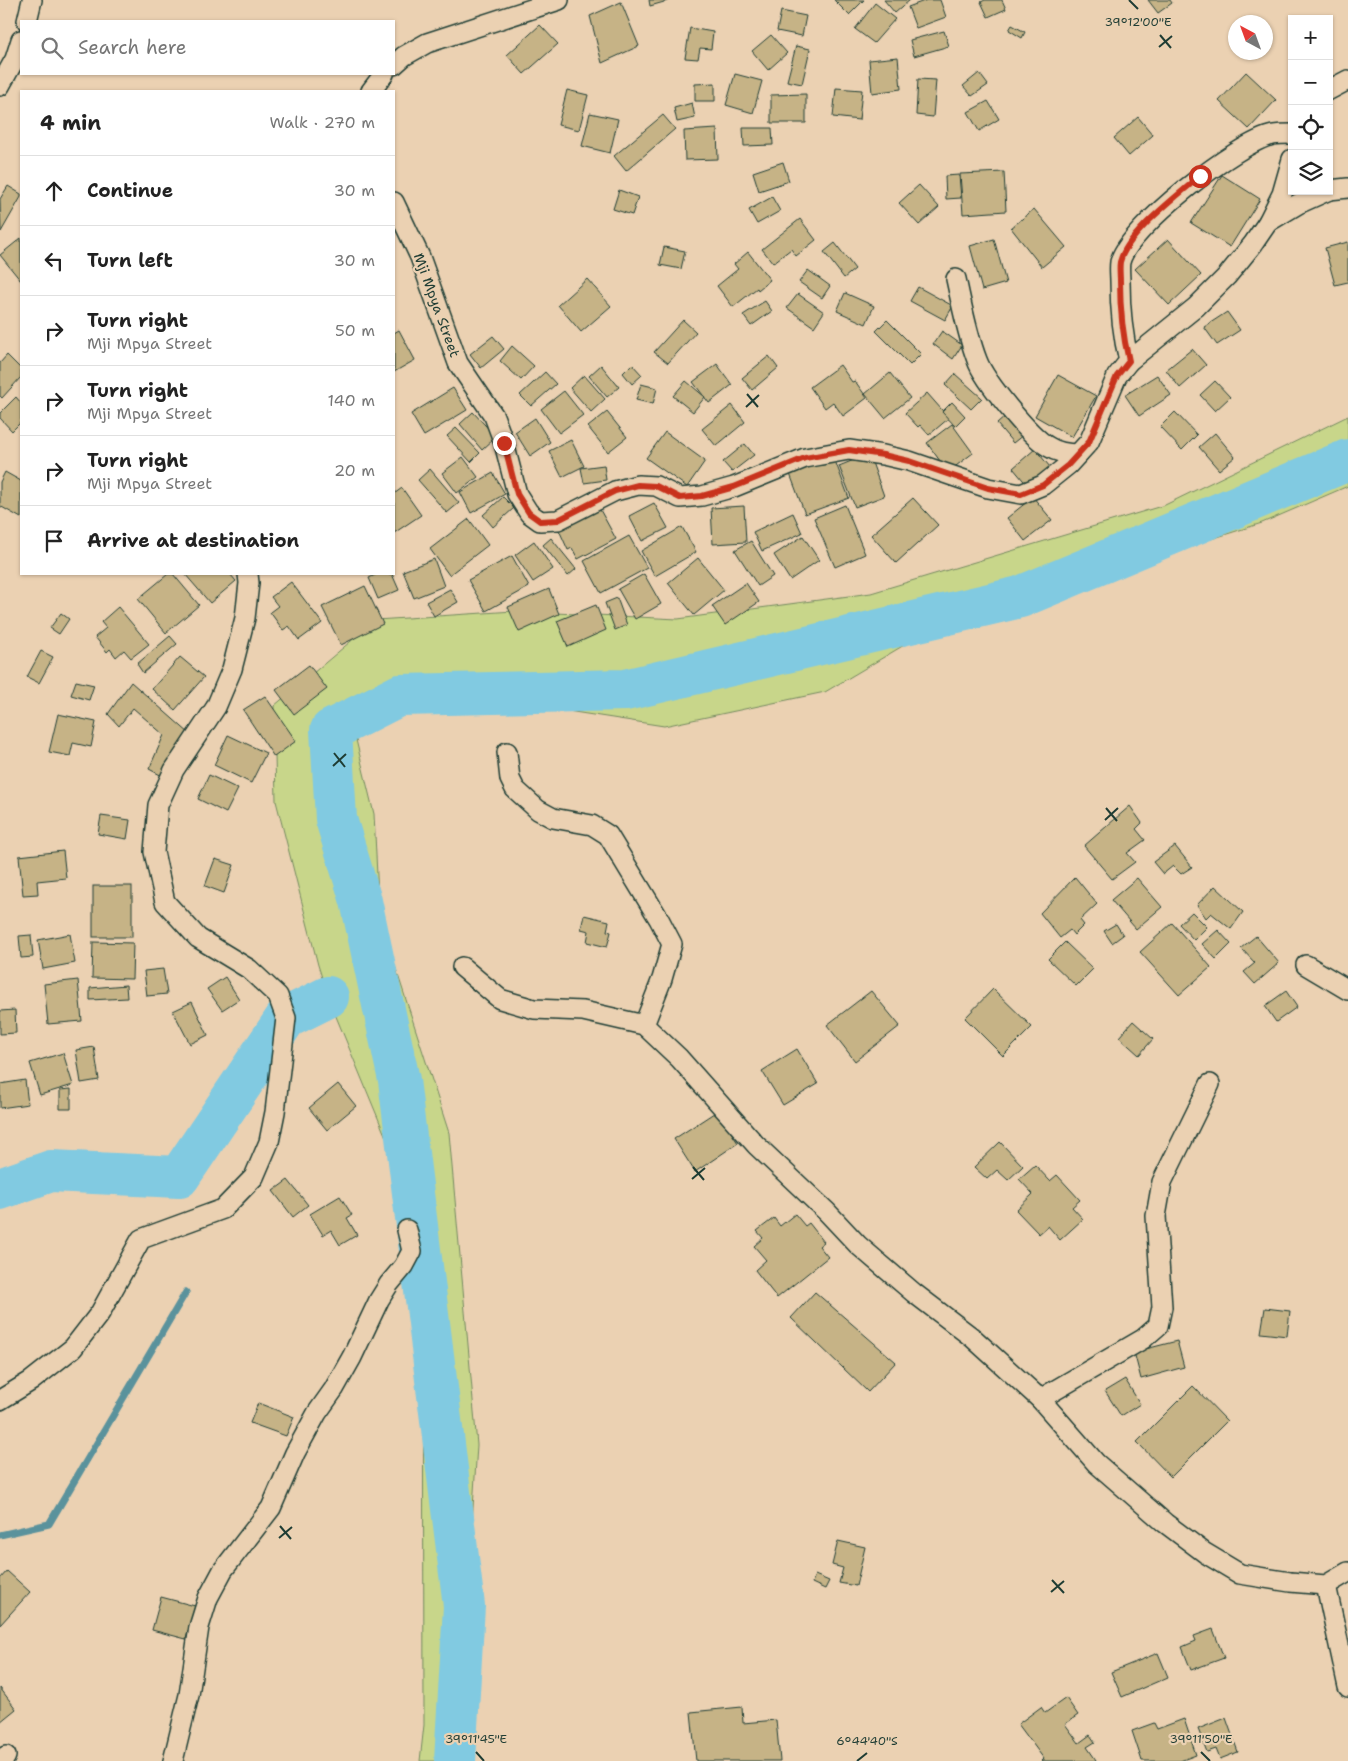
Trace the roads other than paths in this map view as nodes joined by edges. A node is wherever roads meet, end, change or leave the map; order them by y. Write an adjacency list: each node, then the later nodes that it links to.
1 (32, 0): 3 (street)
2 (560, 0): 5 (street)
3 (27, 20)
4 (20, 43): 8 (street)
5 (395, 64)
6 (383, 75): 10 (street)
7 (1348, 80): 9 (street)
8 (0, 86)
9 (1333, 88)
10 (372, 90)
11 (1288, 134): 19 (street)
12 (1288, 173): 17 (street, Mji Mpya Street)
13 (1348, 188): 14 (street)
14 (1333, 190)
15 (1319, 195): 17 (street)
16 (395, 204): 20 (street, Mji Mpya Street)
17 (1268, 222): 19 (street, Mji Mpya Street)
18 (956, 279): 20 (street)
19 (1129, 361): 20 (street, Mji Mpya Street)
20 (1078, 454)
21 (248, 575): 29 (street)
22 (507, 752): 26 (street)
23 (1306, 965): 25 (street)
24 (462, 967): 26 (street)
25 (1348, 990)
26 (644, 1025): 30 (street)
27 (1210, 1084): 30 (street)
28 (407, 1230): 34 (street)
29 (0, 1400)
30 (1040, 1400): 32 (street)
31 (1348, 1572): 32 (street)
32 (1326, 1585): 33 (street)
33 (1348, 1688)
34 (173, 1761)

